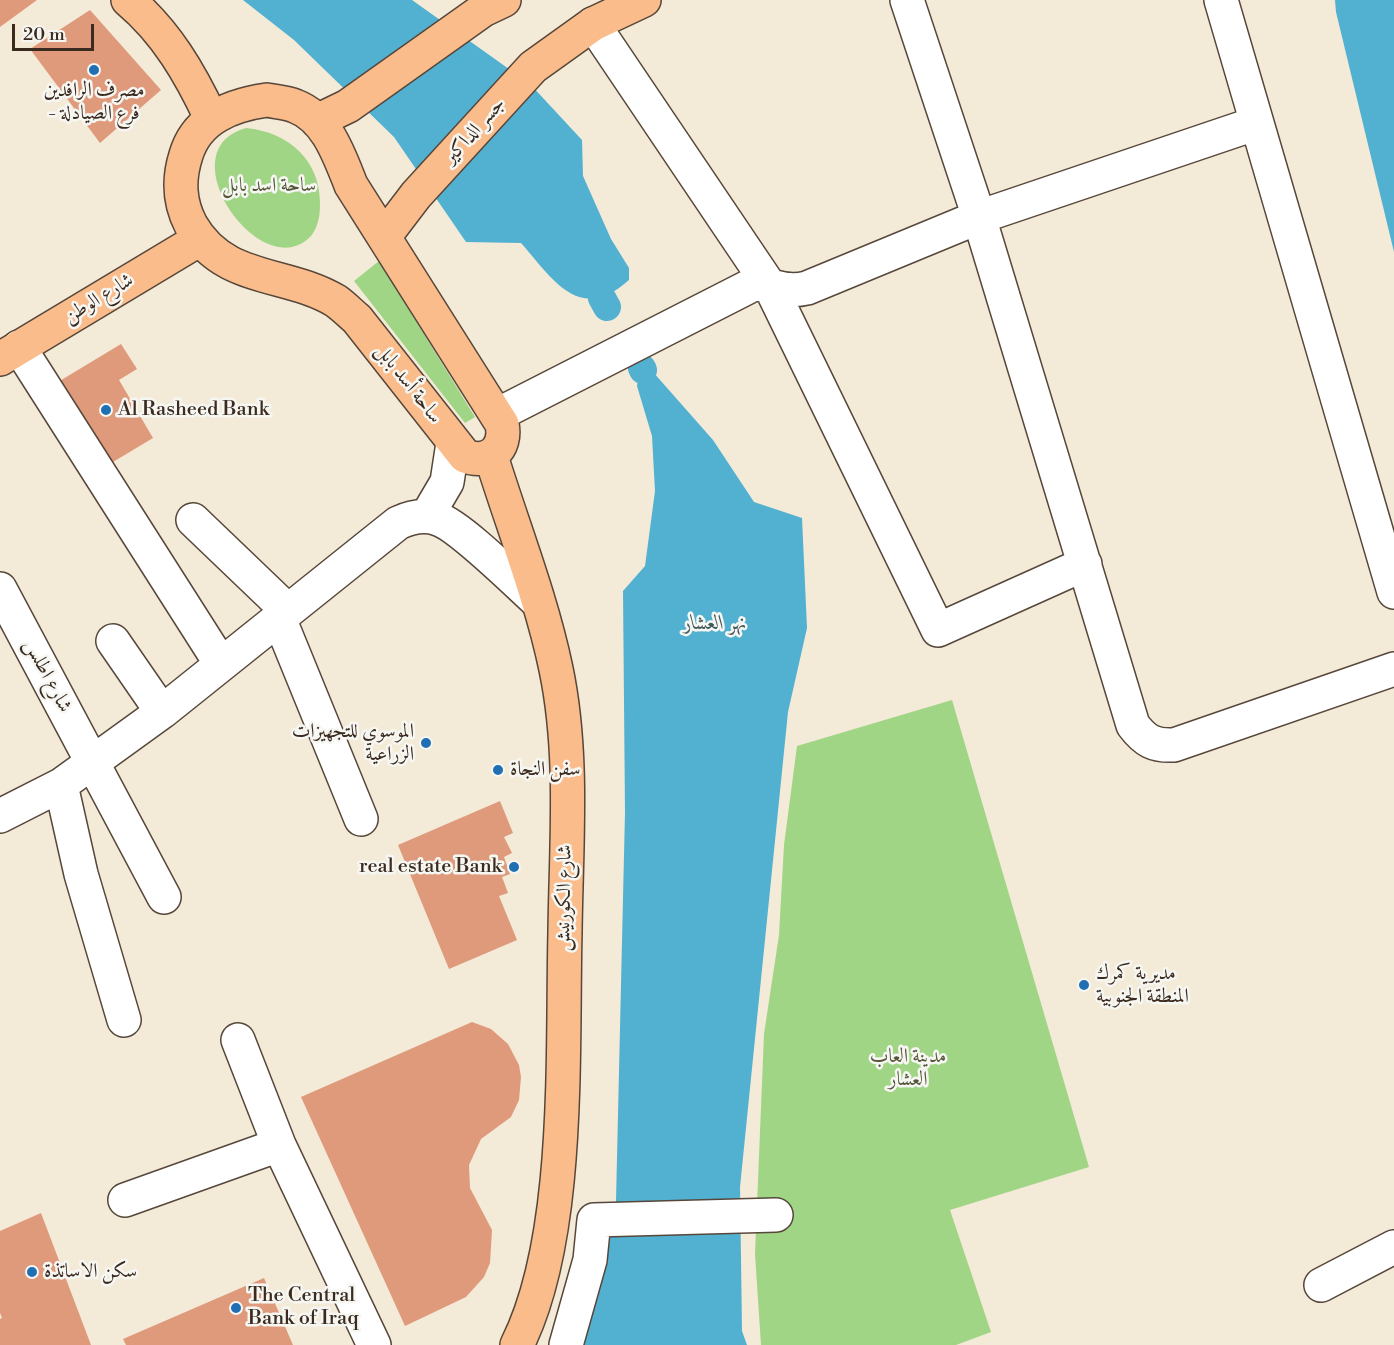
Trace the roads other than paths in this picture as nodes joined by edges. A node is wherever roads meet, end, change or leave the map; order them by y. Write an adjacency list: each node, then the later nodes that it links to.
1 (128, 0): 7 (main road)
2 (644, 0): 6 (main road, جسر الداكير)
3 (908, 0): 10 (street)
4 (1221, 0): 9 (street)
5 (494, 5): 8 (main road)
6 (593, 24): 11 (main road, جسر الداكير); 13 (street)
7 (211, 118): 8 (main road, ساحة أسد بابل); 12 (main road, ساحة أسد بابل)
8 (317, 121): 11 (main road, ساحة أسد بابل)
9 (1257, 123): 10 (street); 22 (street)
10 (979, 217): 13 (street); 20 (street)
11 (384, 237): 15 (main road, ساحة أسد بابل)
12 (200, 239): 14 (main road, شارع الوطن); 16 (main road, ساحة أسد بابل)
13 (771, 288): 15 (street); 20 (street)
14 (9, 353): 27 (street)
15 (497, 416): 17 (main road, ساحة أسد بابل)
16 (453, 443): 17 (main road, ساحة أسد بابل); 18 (street)
17 (491, 456): 23 (main road, شارع الكورنيش)
18 (427, 516): 23 (street); 24 (street)
19 (193, 520): 24 (street)
20 (1085, 564): 28 (street)
21 (0, 589): 25 (street, شارع اطلس)
22 (1394, 592)
23 (537, 601): 43 (main road, شارع الكورنيش)
24 (283, 615): 27 (street); 33 (street)
25 (12, 637): 30 (street, شارع اطلس)
26 (113, 641): 29 (street)
27 (221, 664): 29 (street)
28 (1394, 669)
29 (162, 712): 30 (street)
30 (93, 763): 31 (street); 34 (street, شارع اطلس)
31 (61, 785): 32 (street); 35 (street)
32 (0, 816)
33 (361, 819)
34 (164, 897)
35 (124, 1020)
36 (238, 1040): 37 (street)
37 (279, 1145): 38 (street); 42 (street)
38 (125, 1200)
39 (776, 1215): 44 (street)
40 (1394, 1247): 41 (street)
41 (1321, 1286)
42 (374, 1345)
43 (517, 1345)
44 (566, 1345)

